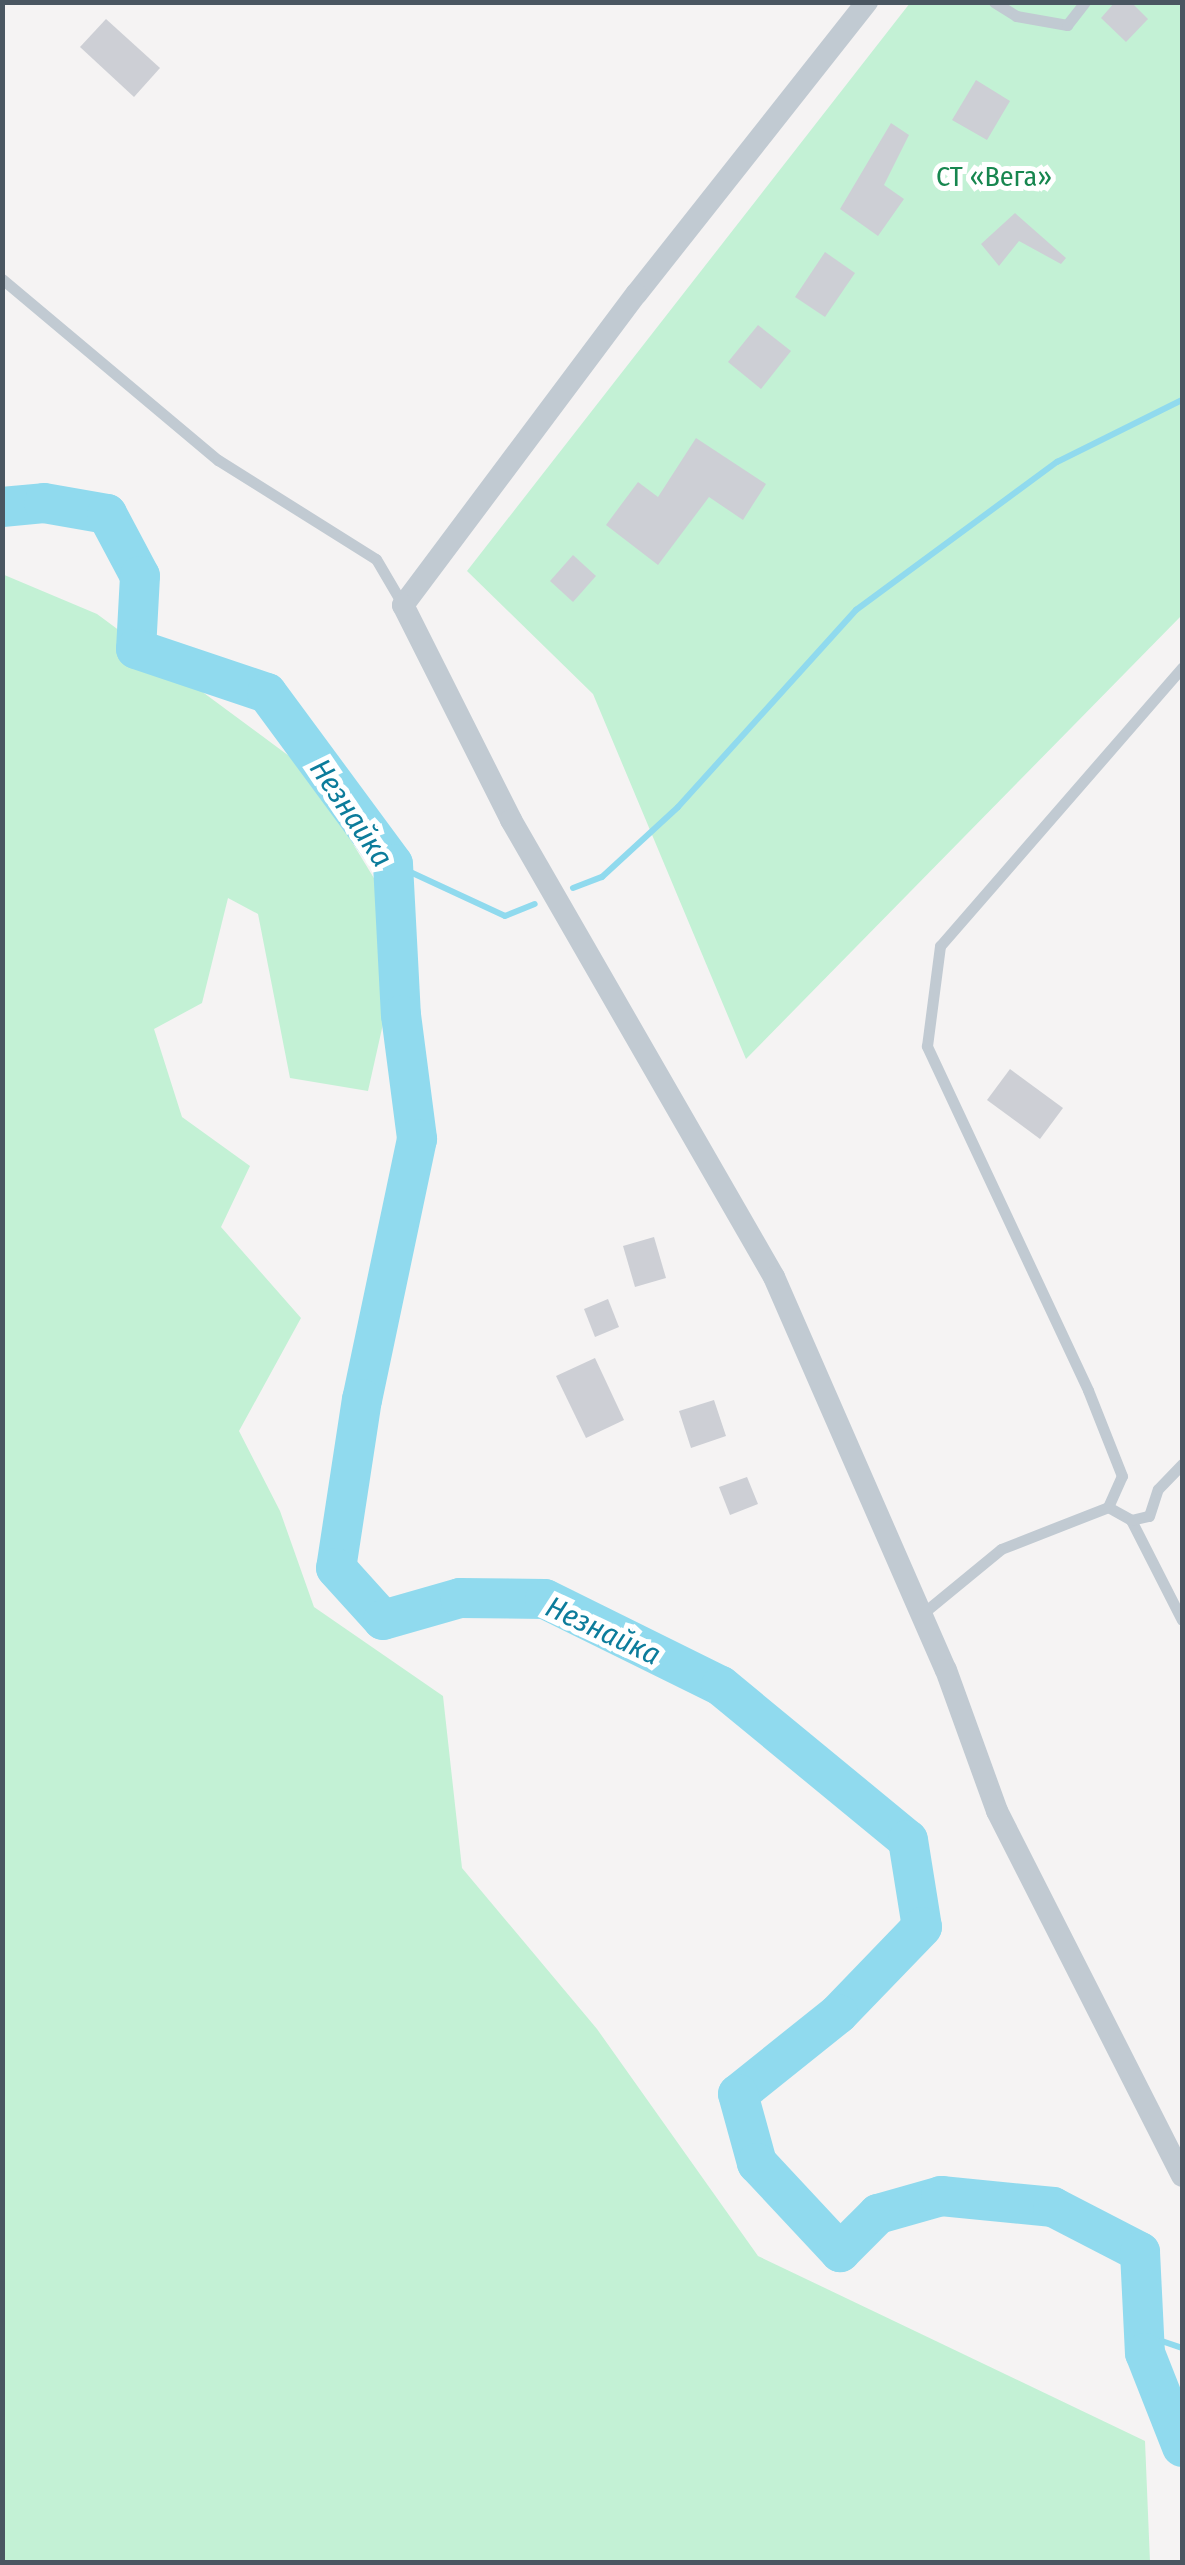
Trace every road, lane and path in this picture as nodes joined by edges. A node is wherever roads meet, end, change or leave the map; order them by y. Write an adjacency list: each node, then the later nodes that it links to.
1 (867, 2): 5 (street)
2 (994, 2): 3 (lane)
3 (1085, 2)
4 (2, 279): 5 (lane)
5 (403, 605): 10 (street)
6 (1182, 668): 8 (lane)
7 (1182, 1464): 9 (lane)
8 (1108, 1507): 9 (lane); 10 (lane)
9 (1131, 1520): 11 (lane)
10 (922, 1614): 12 (street)
11 (1182, 1620)
12 (1182, 2176)

